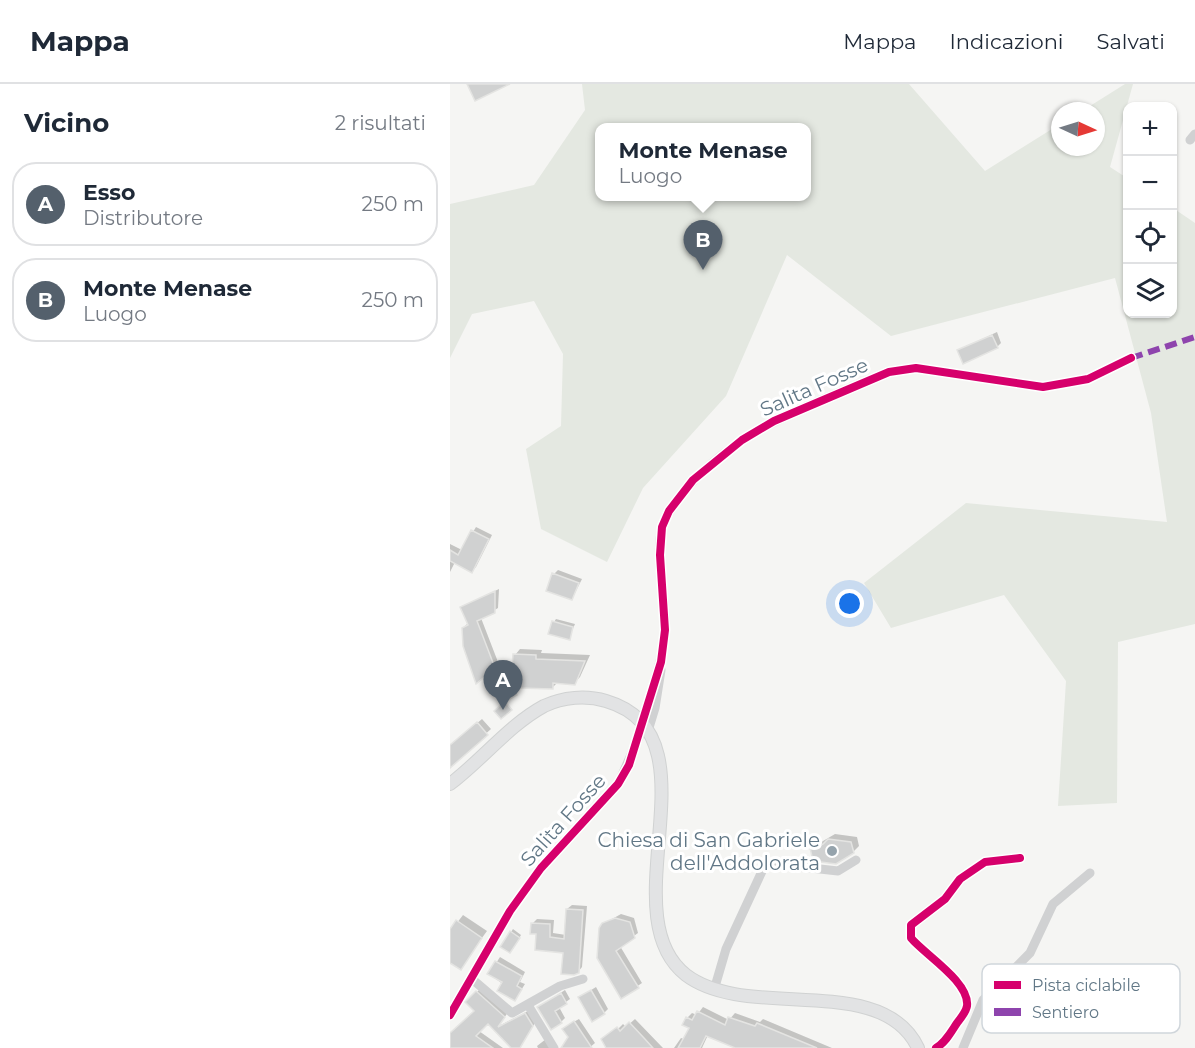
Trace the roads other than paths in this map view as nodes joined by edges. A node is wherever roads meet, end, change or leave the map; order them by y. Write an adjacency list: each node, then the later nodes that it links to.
1 (1131, 358): 2 (street, Salita Fosse)
2 (662, 662): 3 (street, Salita Fosse); 4 (street, Salita Fosse)
3 (646, 713)
4 (644, 734): 5 (main road); 10 (street, Salita Fosse); 12 (main road)
5 (450, 784)
6 (1020, 858): 18 (street)
7 (856, 860): 12 (street)
8 (1090, 873): 9 (street)
9 (1019, 964)
10 (472, 979): 14 (street); 15 (street, Salita Fosse)
11 (583, 979): 14 (street)
12 (714, 990): 17 (main road)
13 (982, 1000): 19 (street)
14 (528, 1005): 16 (street)
15 (450, 1015)
16 (554, 1048)
17 (918, 1048)
18 (936, 1048)
19 (963, 1048)

